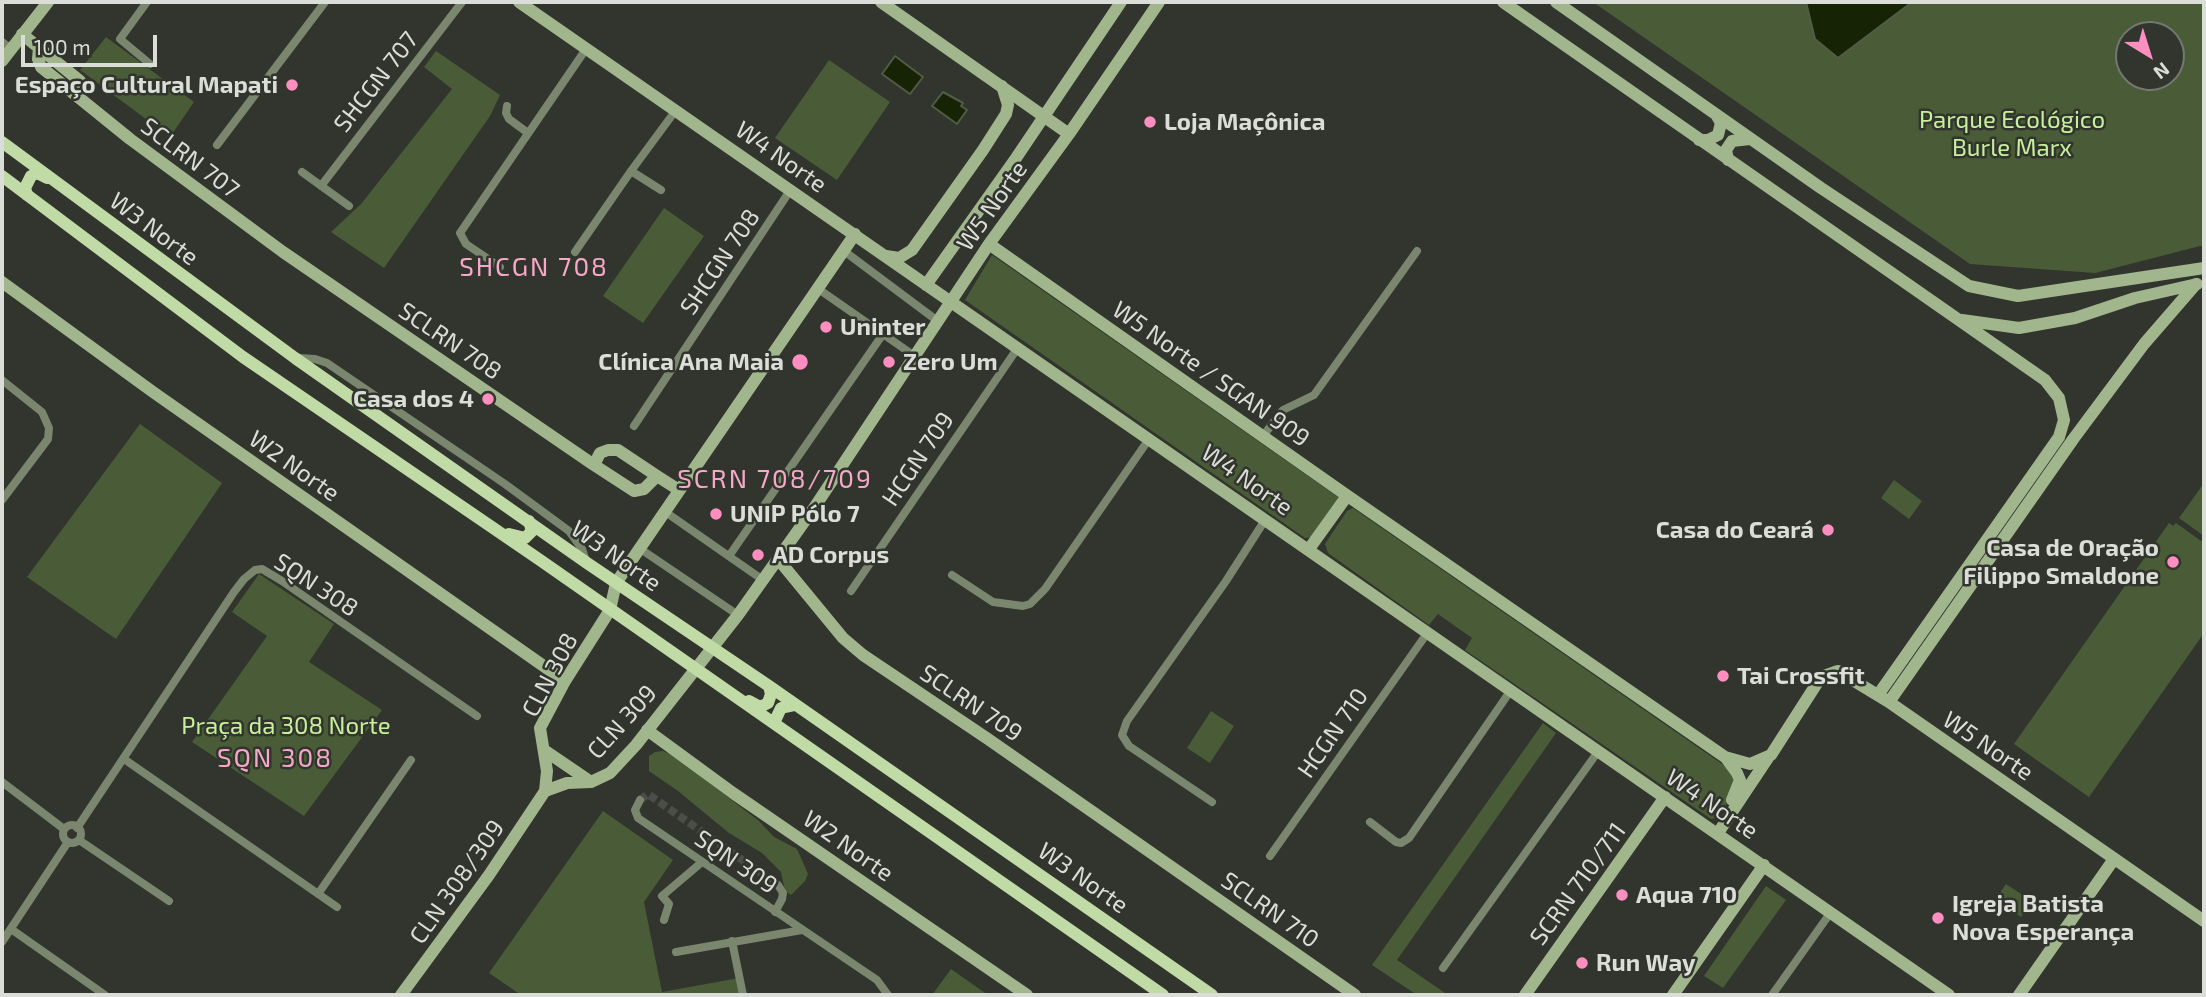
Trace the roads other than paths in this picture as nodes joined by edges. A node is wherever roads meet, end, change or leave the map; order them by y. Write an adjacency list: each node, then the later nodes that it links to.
1 (48, 2): 11 (street)
2 (147, 2): 15 (street)
3 (325, 2): 26 (street)
4 (462, 2): 31 (street, SHCGN 707)
5 (519, 2): 13 (street, W4 Norte)
6 (881, 2): 16 (street)
7 (1121, 2): 20 (street)
8 (1159, 2): 22 (street, W5 Norte)
9 (1503, 2): 24 (street)
10 (1556, 2): 19 (street)
11 (22, 34): 12 (street); 41 (street, SCLRN 707)
12 (6, 45): 14 (street)
13 (586, 49): 18 (street, W4 Norte); 21 (street)
14 (2, 61)
15 (150, 64)
16 (1002, 86): 20 (street); 43 (street)
17 (507, 106): 21 (street)
18 (677, 110): 28 (street); 33 (street, W4 Norte)
19 (1714, 113): 23 (street); 24 (street)
20 (1044, 116): 22 (street); 47 (street)
21 (528, 133): 44 (street)
22 (1069, 134): 38 (street, W5 Norte)
23 (1750, 139): 27 (street); 45 (street)
24 (1699, 140): 27 (street)
25 (2, 142): 32 (main road, W3 Norte)
26 (217, 145)
27 (1728, 160): 51 (street)
28 (631, 171): 34 (street); 42 (street)
29 (302, 172): 31 (street)
30 (2, 176): 35 (main road, W3 Norte)
31 (321, 186): 36 (street)
32 (63, 187): 35 (main road); 56 (main road, W3 Norte)
33 (791, 189): 37 (street, W4 Norte); 58 (street, SHCGN 708)
34 (661, 190)
35 (27, 195): 69 (main road, W3 Norte)
36 (349, 206)
37 (855, 234): 39 (street); 43 (street, W4 Norte)
38 (989, 244): 50 (street, W5 Norte); 59 (street, W5 Norte / SGAN 909)
39 (844, 251): 49 (street); 52 (street)
40 (1417, 251): 59 (street)
41 (282, 252): 61 (street, SCLRN 708)
42 (575, 252)
43 (885, 256): 47 (street, W4 Norte)
44 (500, 267)
45 (2204, 268)
46 (2, 282): 86 (street, W2 Norte)
47 (926, 285): 50 (street, W4 Norte)
48 (2200, 285): 51 (street); 90 (street)
49 (817, 288): 53 (street); 63 (street)
50 (951, 303): 52 (street); 54 (street, W4 Norte)
51 (1958, 320): 90 (street)
52 (939, 322): 55 (street)
53 (883, 334): 55 (street); 73 (street)
54 (1017, 349): 60 (street, W4 Norte); 80 (street, HCGN 709)
55 (916, 357): 74 (street)
56 (295, 358): 68 (main road, W3 Norte); 76 (street)
57 (2, 380): 65 (street)
58 (634, 426)
59 (1263, 436): 64 (street, W5 Norte / SGAN 909)
60 (1149, 439): 67 (street, W4 Norte); 77 (street)
61 (594, 465): 62 (street, SCLRN 708); 62 (street)
62 (657, 476): 63 (street)
63 (679, 490): 66 (street)
64 (1347, 496): 72 (street); 98 (street, W5 Norte / SGAN 909)
65 (2, 500)
66 (664, 511): 71 (street); 73 (street)
67 (1265, 520): 72 (street, W4 Norte); 108 (street)
68 (529, 521): 69 (main road); 70 (main road, W3 Norte)
69 (489, 526): 75 (main road, W3 Norte)
70 (561, 544): 75 (main road); 76 (main road, W3 Norte)
71 (639, 548): 79 (street); 82 (street)
72 (1309, 549): 83 (street, W4 Norte)
73 (729, 556): 78 (street)
74 (778, 559): 78 (street); 116 (street, SCLRN 709)
75 (540, 560): 81 (main road, W3 Norte)
76 (587, 563): 79 (main road, W3 Norte)
77 (952, 575)
78 (763, 580): 82 (street)
79 (616, 583): 81 (street, CLN 308); 84 (main road, W3 Norte)
80 (851, 592)
81 (610, 610): 85 (main road, W3 Norte); 86 (street, CLN 308)
82 (738, 615): 84 (street)
83 (1428, 632): 88 (street, W4 Norte); 115 (street, HCGN 710)
84 (711, 649): 85 (street, CLN 309); 87 (main road, W3 Norte)
85 (695, 668): 89 (main road, W3 Norte); 94 (street, CLN 309)
86 (565, 681): 95 (street, CLN 308)
87 (769, 686): 89 (main road); 91 (main road, W3 Norte)
88 (1511, 690): 96 (street, W4 Norte); 109 (street)
89 (730, 693): 93 (main road, W3 Norte)
90 (1883, 698): 97 (street, W5 Norte); 117 (street, W5 Norte)
91 (795, 705): 93 (main road); 140 (main road, W3 Norte)
92 (477, 716): 99 (street, SQN 308)
93 (774, 723): 139 (main road, W3 Norte)
94 (647, 730): 102 (street, CLN 309); 138 (street, W2 Norte)
95 (544, 750): 102 (street); 104 (street, CLN 308)
96 (1597, 753): 105 (street, W4 Norte); 133 (street)
97 (1771, 755): 98 (street); 112 (street, W5 Norte)
98 (1725, 757): 112 (street)
99 (124, 759): 110 (street, SQN 308); 121 (street)
100 (411, 760): 121 (street)
101 (2, 782): 106 (street)
102 (591, 782): 104 (street, CLN 309)
103 (2, 790): 106 (street)
104 (545, 791): 135 (street, CLN 308/309)
105 (1665, 797): 112 (street, W4 Norte); 142 (street, SCRN 710/711)
106 (23, 799): 111 (street)
107 (640, 800): 118 (street, SQN 309)
108 (1212, 802)
109 (1370, 822)
110 (77, 828): 111 (street); 113 (street)
111 (64, 829): 114 (street)
112 (1715, 831): 119 (street, W4 Norte)
113 (79, 840): 114 (street); 122 (street)
114 (68, 842): 128 (street)
115 (1270, 856)
116 (1161, 859): 141 (street, SCLRN 710)
117 (2114, 859): 127 (street, W5 Norte); 146 (street)
118 (702, 862): 124 (street, SQN 309); 126 (street)
119 (1764, 865): 125 (street, W4 Norte); 143 (street)
120 (778, 885): 124 (street)
121 (318, 894): 123 (street)
122 (169, 901)
123 (337, 907)
124 (775, 912): 129 (street, SQN 309)
125 (1831, 912): 144 (street); 145 (street, W4 Norte)
126 (664, 920)
127 (2204, 922)
128 (11, 929): 131 (street); 134 (street)
129 (802, 930): 130 (street, SQN 309); 137 (street, SQN 309)
130 (732, 941): 132 (street, SQN 309); 136 (street)
131 (2, 942)
132 (676, 952)
133 (1443, 968)
134 (105, 995)
135 (401, 995)
136 (743, 995)
137 (888, 995)
138 (1027, 995)
139 (1163, 995)
140 (1212, 995)
141 (1355, 995)
142 (1525, 995)
143 (1673, 995)
144 (1772, 995)
145 (1949, 995)
146 (2019, 995)

